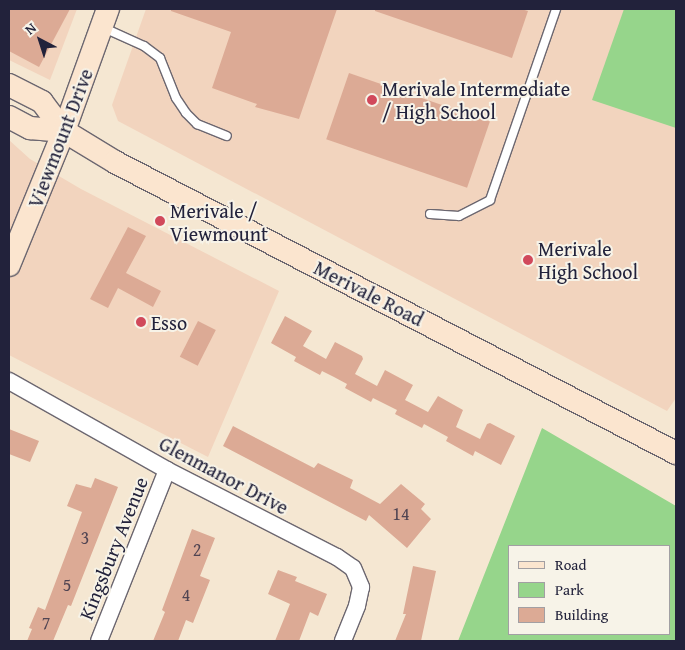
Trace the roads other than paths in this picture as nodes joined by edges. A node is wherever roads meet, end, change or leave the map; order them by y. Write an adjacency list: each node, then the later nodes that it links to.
1 (556, 9): 7 (lane)
2 (105, 18): 5 (main road, Viewmount Drive); 6 (lane)
3 (9, 84): 5 (main road, Merivale Road)
4 (9, 117): 5 (main road, Merivale Road)
5 (64, 131): 8 (main road, Viewmount Drive); 10 (main road, Merivale Road)
6 (227, 136)
7 (430, 214)
8 (9, 265)
9 (9, 381): 11 (street, Glenmanor Drive)
10 (674, 449)
11 (167, 470): 12 (street, Kingsbury Avenue); 13 (street, Glenmanor Drive)
12 (99, 641)
13 (343, 641)

